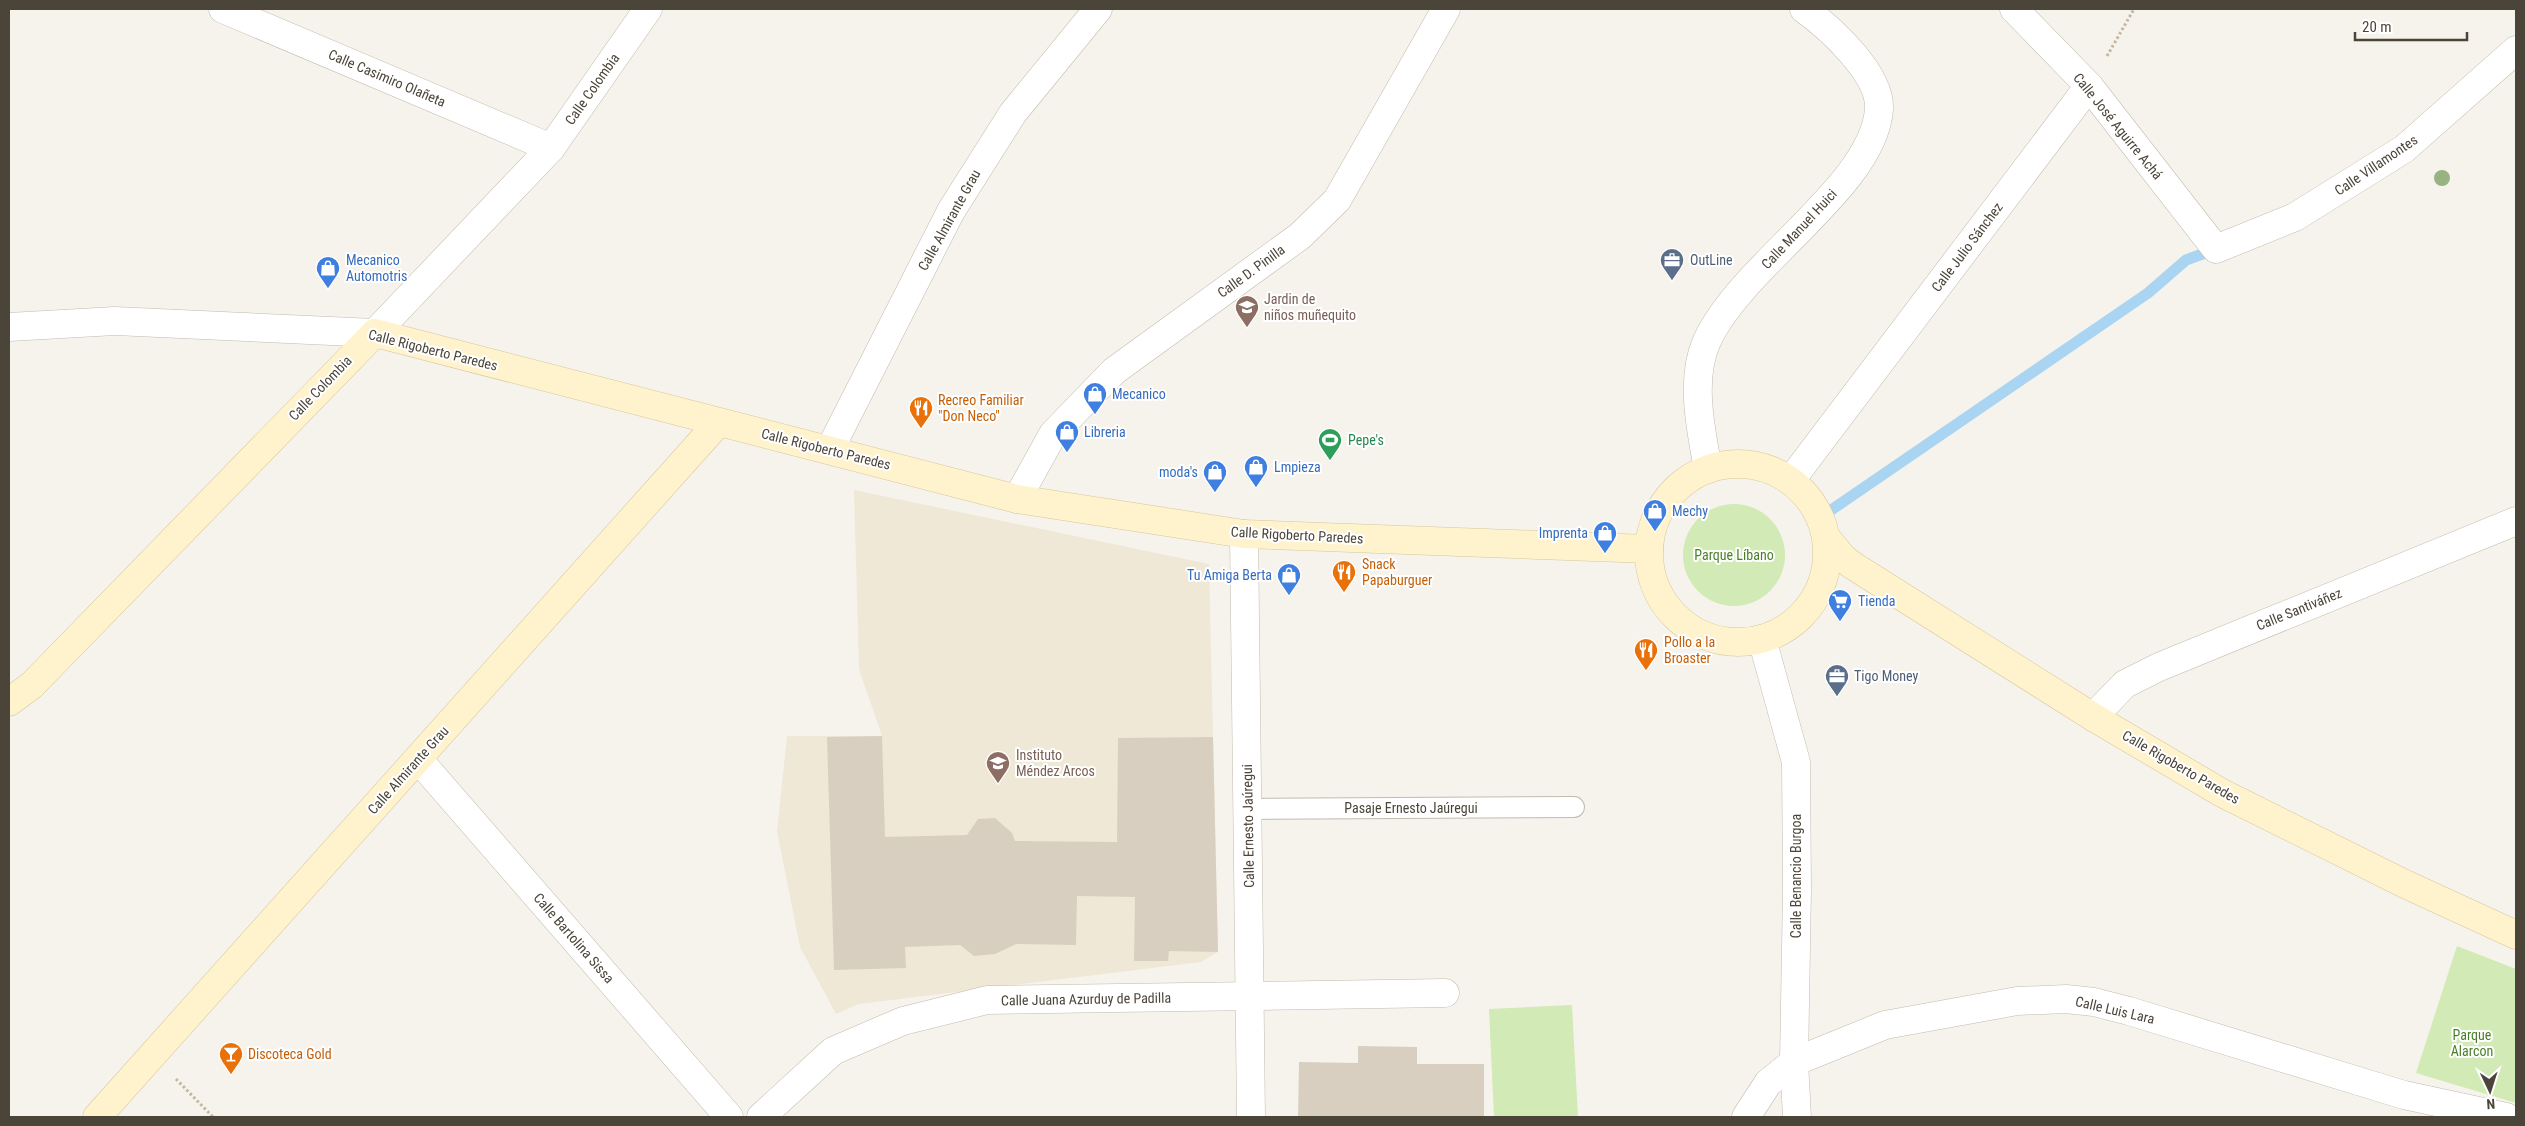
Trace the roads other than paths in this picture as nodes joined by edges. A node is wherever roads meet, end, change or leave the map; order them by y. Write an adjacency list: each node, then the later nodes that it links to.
1 (223, 9): 9 (street, Calle Casimiro Olañeta)
2 (648, 9): 9 (street, Calle Colombia)
3 (1098, 9): 14 (street, Calle Almirante Grau)
4 (1446, 9): 17 (street, Calle D. Pinilla)
5 (1804, 9): 15 (street, Calle Manuel Huici)
6 (2014, 9): 8 (street, Calle José Aguirre Achá)
7 (2516, 50): 10 (street, Calle Villamontes)
8 (2089, 86): 10 (street, Calle José Aguirre Achá); 16 (street, Calle Julio Sánchez)
9 (551, 148): 12 (street, Calle Colombia)
10 (2216, 248)
11 (9, 328): 12 (street, Calle Rigoberto Paredes)
12 (375, 333): 13 (main road, Calle Rigoberto Paredes); 25 (main road, Calle Colombia)
13 (718, 423): 14 (main road, Calle Rigoberto Paredes); 27 (main road, Calle Almirante Grau)
14 (830, 449): 17 (main road, Calle Rigoberto Paredes)
15 (1708, 469): 16 (main road); 21 (main road)
16 (1791, 480): 20 (main road)
17 (1017, 499): 19 (main road, Calle Rigoberto Paredes)
18 (2516, 521): 26 (street, Calle Santiváñez)
19 (1244, 534): 21 (main road, Calle Rigoberto Paredes); 29 (street, Calle Ernesto Jaúregui)
20 (1828, 540): 22 (main road, Calle Rigoberto Paredes); 23 (main road)
21 (1649, 548): 24 (main road)
22 (1862, 570): 23 (main road); 26 (main road, Calle Rigoberto Paredes)
23 (1823, 581): 24 (main road)
24 (1762, 639): 33 (street, Calle Benancio Burgoa)
25 (9, 702)
26 (2093, 717): 30 (main road, Calle Rigoberto Paredes)
27 (418, 758): 34 (main road, Calle Almirante Grau); 35 (street, Calle Bartolina Sissa)
28 (1574, 807): 29 (lane, Pasaje Ernesto Jaúregui)
29 (1248, 809): 32 (street, Calle Ernesto Jaúregui)
30 (2516, 935)
31 (1445, 993): 32 (street, Calle Juana Azurduy de Padilla)
32 (1250, 996): 36 (street, Calle Juana Azurduy de Padilla); 37 (street, Calle Ernesto Jaúregui)
33 (1794, 1062): 38 (street, Calle Luis Lara); 39 (street, Calle Benancio Burgoa); 40 (street, Calle Luis Lara)
34 (97, 1117)
35 (729, 1117)
36 (761, 1117)
37 (1251, 1117)
38 (1746, 1117)
39 (1797, 1117)
40 (2506, 1117)

